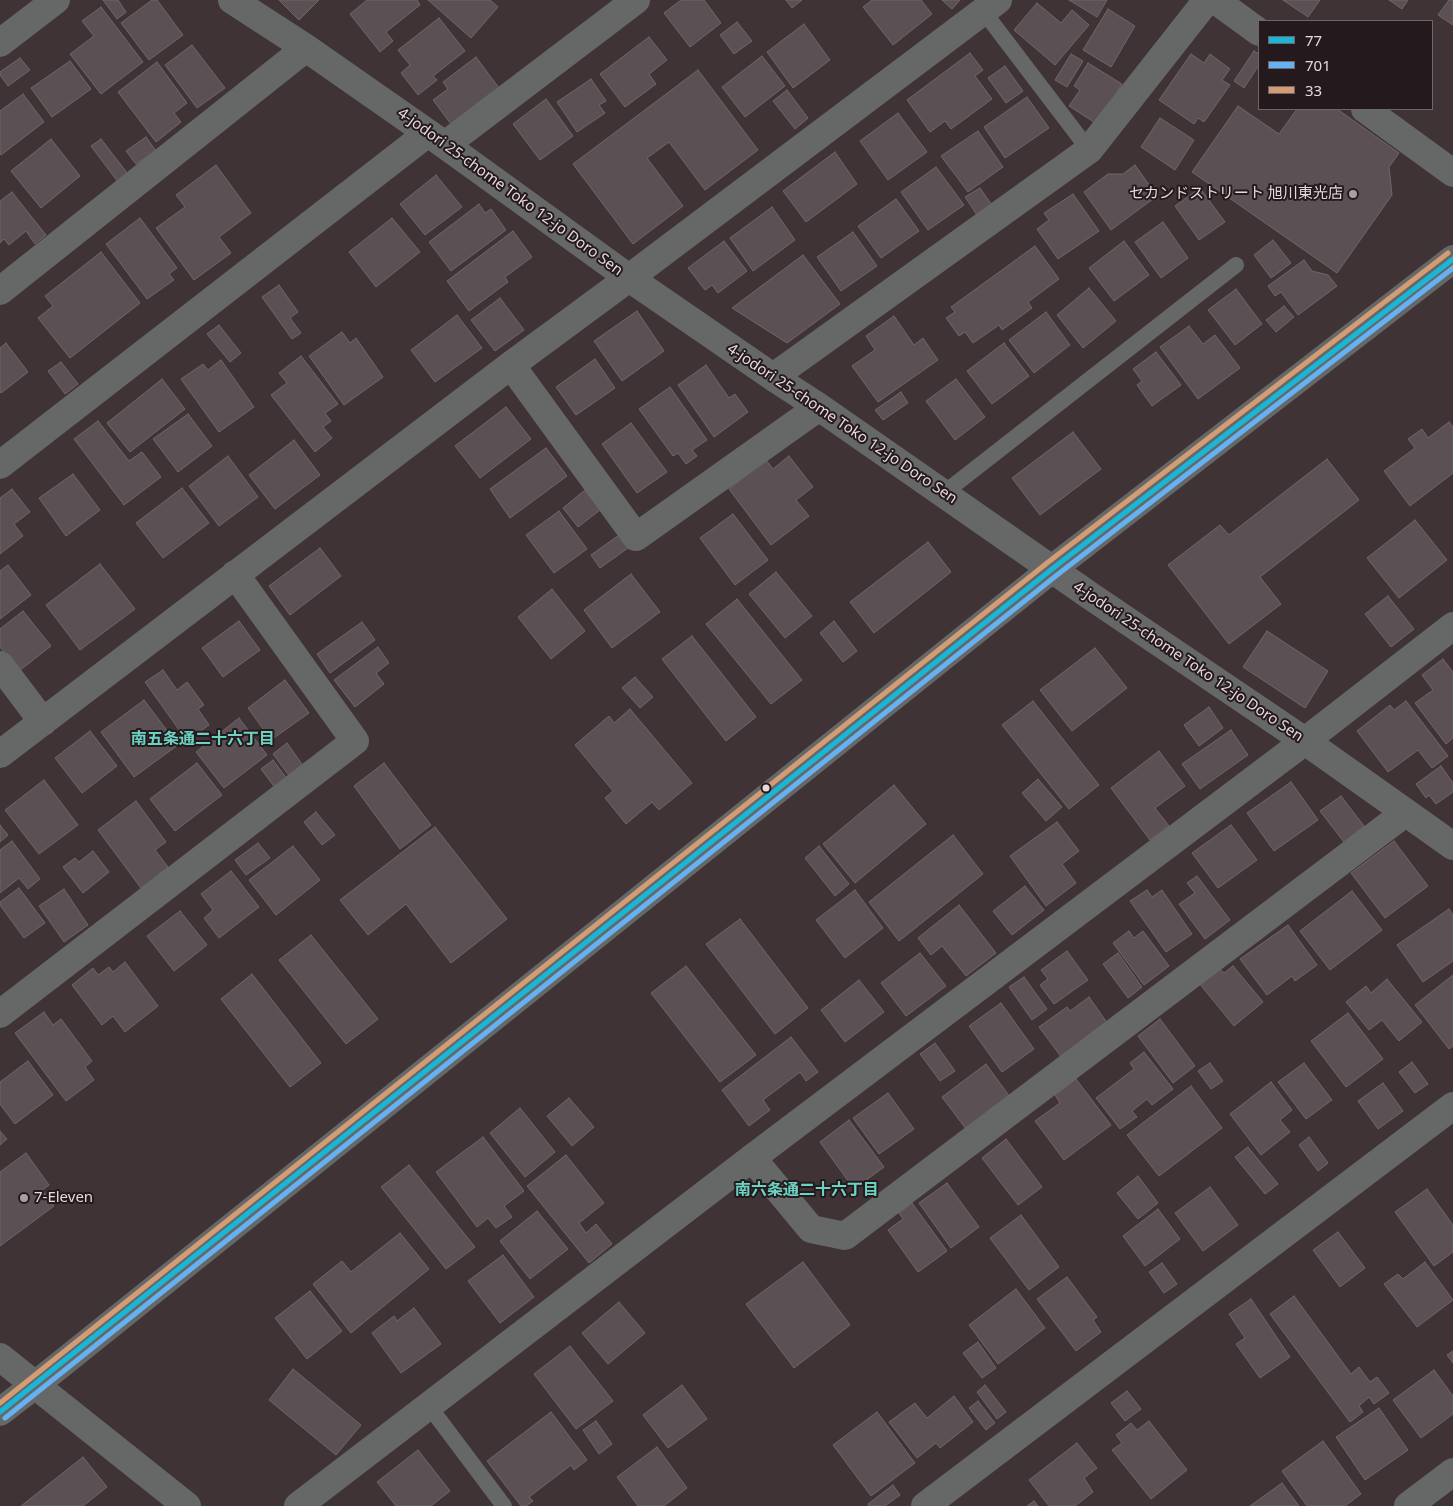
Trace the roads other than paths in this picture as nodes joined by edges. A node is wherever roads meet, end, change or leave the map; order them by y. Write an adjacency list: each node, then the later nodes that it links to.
1 (56, 0): 8 (street)
2 (232, 0): 9 (street, 4-jodori 25-chome Toko 12-jo Doro Sen)
3 (636, 0): 11 (street)
4 (1207, 0): 12 (street)
5 (1216, 0): 7 (street)
6 (991, 6): 12 (lane); 16 (street)
7 (1258, 31)
8 (0, 43)
9 (306, 48): 11 (street, 4-jodori 25-chome Toko 12-jo Doro Sen); 17 (street)
10 (1366, 110): 13 (street)
11 (437, 139): 16 (street, 4-jodori 25-chome Toko 12-jo Doro Sen); 21 (street)
12 (1089, 150): 19 (street)
13 (1453, 173)
14 (1453, 259): 23 (street)
15 (1236, 266): 22 (lane)
16 (629, 278): 18 (street); 19 (street, 4-jodori 25-chome Toko 12-jo Doro Sen)
17 (0, 291)
18 (511, 365): 20 (street); 24 (street)
19 (773, 377): 20 (street, 4-jodori 25-chome Toko 12-jo Doro Sen)
20 (819, 406): 22 (street, 4-jodori 25-chome Toko 12-jo Doro Sen)
21 (0, 465)
22 (944, 493): 23 (street, 4-jodori 25-chome Toko 12-jo Doro Sen)
23 (1052, 569): 28 (street, 4-jodori 25-chome Toko 12-jo Doro Sen); 36 (street)
24 (235, 574): 27 (street); 32 (street)
25 (1453, 626): 28 (street)
26 (0, 665): 27 (street)
27 (43, 722): 29 (street)
28 (1305, 741): 30 (street, 4-jodori 25-chome Toko 12-jo Doro Sen); 34 (street)
29 (0, 754)
30 (1405, 813): 31 (street, 4-jodori 25-chome Toko 12-jo Doro Sen); 34 (street)
31 (1453, 846)
32 (0, 1014)
33 (1453, 1106): 43 (street)
34 (752, 1158): 37 (street)
35 (0, 1357): 36 (street)
36 (36, 1385): 38 (street); 40 (street)
37 (429, 1406): 41 (street); 42 (lane)
38 (0, 1412)
39 (1453, 1472): 44 (street)
40 (187, 1506)
41 (298, 1506)
42 (504, 1506)
43 (925, 1506)
44 (1408, 1506)

